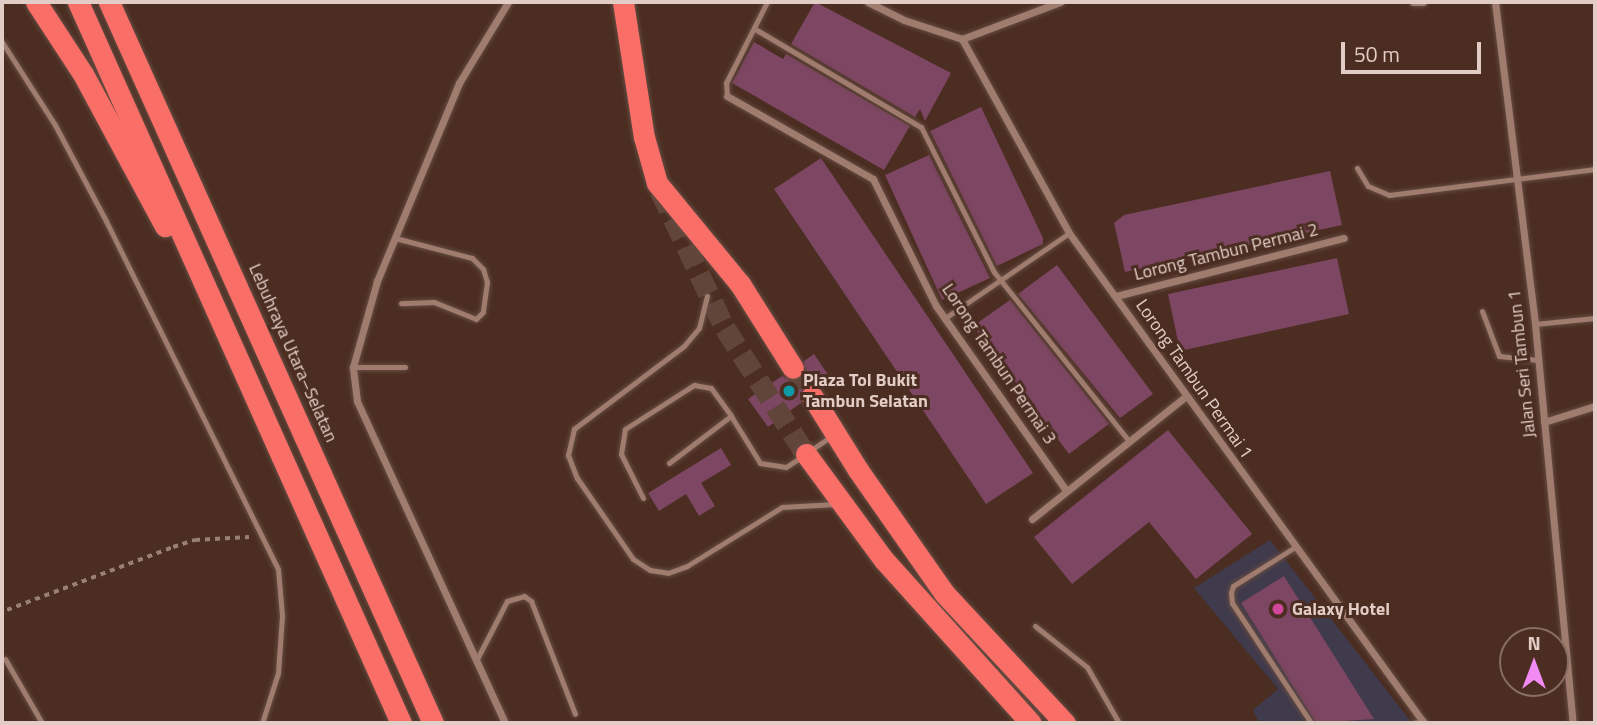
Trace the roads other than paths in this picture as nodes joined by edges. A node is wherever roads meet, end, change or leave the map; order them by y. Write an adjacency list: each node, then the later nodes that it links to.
1 (36, 2): 23 (highway)
2 (78, 2): 23 (highway)
3 (109, 2): 57 (highway, Lebuhraya Utara–Selatan)
4 (508, 2): 20 (street)
5 (623, 2): 34 (highway)
6 (767, 2): 12 (lane)
7 (868, 2): 13 (street)
8 (1060, 2): 13 (street)
9 (1413, 2): 10 (street)
10 (1423, 2)
11 (1494, 2): 18 (street, Jalan Seri Tambun 1)
12 (755, 29): 15 (lane); 22 (lane)
13 (962, 39): 19 (street, Lorong Tambun Permai 1)
14 (2, 42): 55 (lane)
15 (727, 96): 29 (street, Lorong Tambun Permai 3)
16 (1357, 168): 18 (lane)
17 (1595, 169): 18 (lane)
18 (1514, 182): 30 (street, Jalan Seri Tambun 1)
19 (1069, 233): 22 (lane); 25 (street, Lorong Tambun Permai 1)
20 (395, 238): 26 (lane); 32 (street)
21 (1343, 238): 25 (street, Lorong Tambun Permai 2)
22 (1000, 279): 29 (lane); 41 (lane)
23 (205, 286): 56 (highway)
24 (708, 296): 46 (lane)
25 (1116, 296): 36 (street, Lorong Tambun Permai 1)
26 (401, 303)
27 (1482, 310): 31 (lane)
28 (1595, 317): 30 (lane)
29 (945, 318): 44 (street, Lorong Tambun Permai 3)
30 (1535, 324): 31 (street, Jalan Seri Tambun 1)
31 (1538, 359): 39 (street, Jalan Seri Tambun 1)
32 (354, 367): 33 (lane); 51 (street)
33 (405, 367)
34 (793, 368)
35 (812, 396): 40 (highway)
36 (1185, 397): 41 (street); 48 (street, Lorong Tambun Permai 1)
37 (1595, 407): 39 (street)
38 (731, 416): 42 (lane); 43 (lane); 45 (lane)
39 (1544, 422): 64 (street, Jalan Seri Tambun 1)
40 (834, 434): 42 (lane); 60 (highway)
41 (1129, 441): 44 (street)
42 (806, 453): 46 (highway)
43 (670, 463)
44 (1066, 490): 47 (street)
45 (643, 498)
46 (839, 504): 59 (highway)
47 (1032, 519)
48 (1295, 547): 53 (street, Lorong Tambun Permai 1); 62 (lane)
49 (1035, 626): 61 (lane)
50 (5, 659): 54 (lane)
51 (477, 659): 52 (lane); 58 (street)
52 (575, 714)
53 (1424, 722): 63 (lane)
54 (42, 723)
55 (262, 723)
56 (401, 723)
57 (433, 723)
58 (505, 723)
59 (1031, 723)
60 (1065, 723)
61 (1119, 723)
62 (1311, 723)
63 (1413, 723)
64 (1573, 723)

